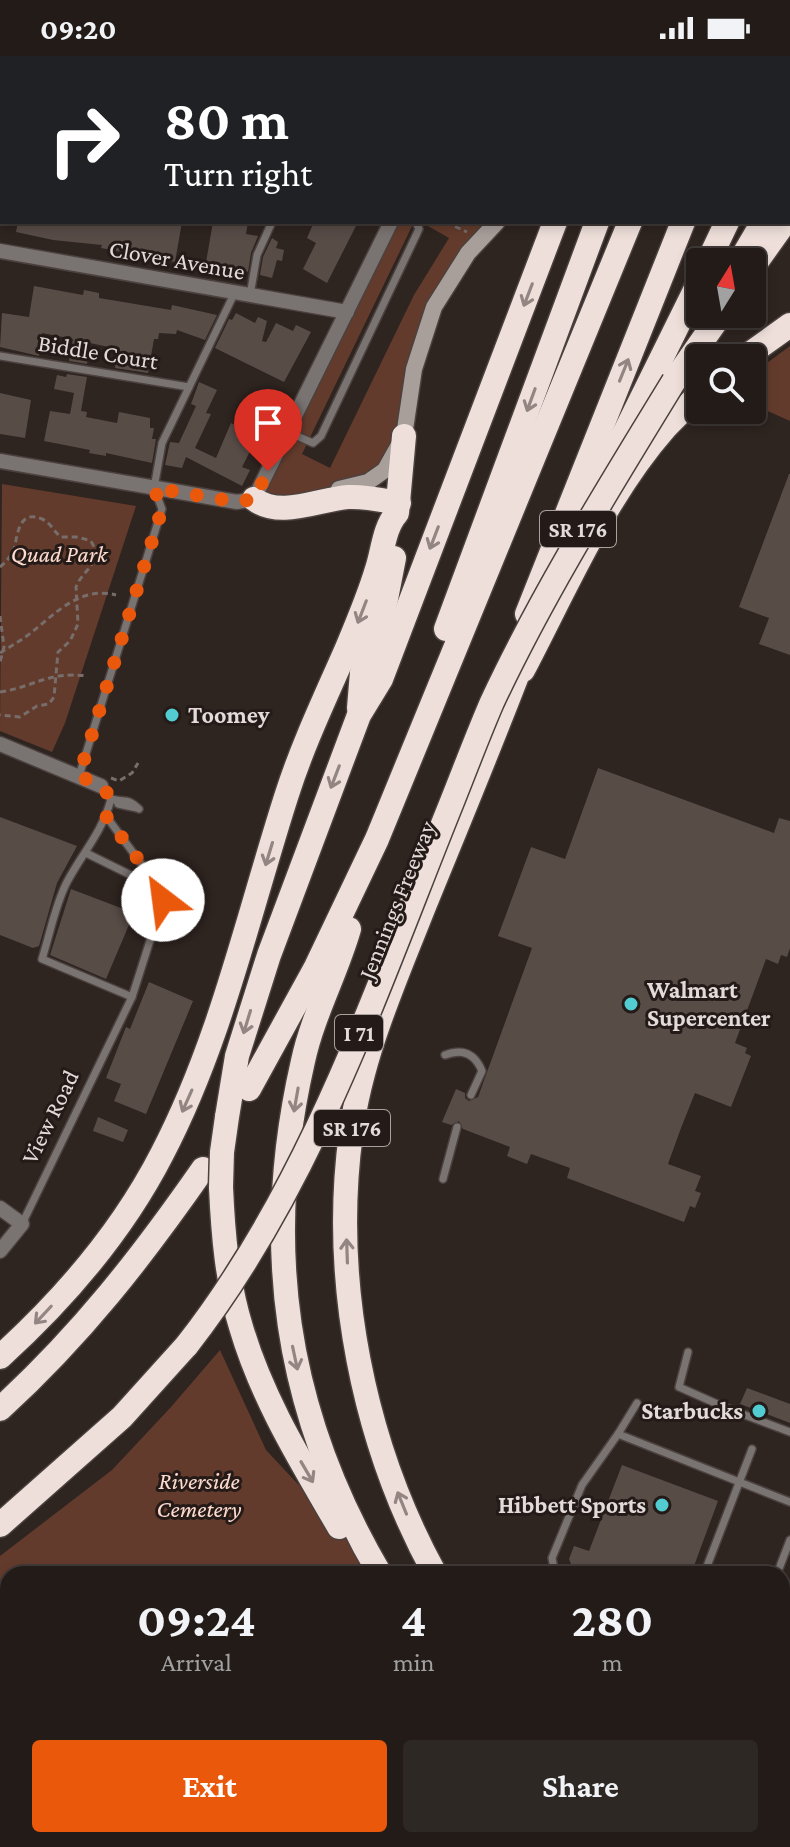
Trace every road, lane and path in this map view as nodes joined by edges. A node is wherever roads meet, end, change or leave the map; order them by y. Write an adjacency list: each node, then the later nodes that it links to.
1 (271, 224): 16 (lane)
2 (390, 224): 17 (street)
3 (417, 224): 28 (lane)
4 (450, 224): 12 (path)
5 (495, 224): 29 (street)
6 (554, 224): 45 (highway, one-way to 45)
7 (596, 224): 57 (highway, one-way to 57)
8 (629, 224): 53 (highway)
9 (682, 224): 43 (highway, I 71, one-way to 9, bridge)
10 (726, 224): 14 (highway)
11 (778, 224): 13 (highway)
12 (471, 234)
13 (753, 239)
14 (715, 248)
15 (0, 251): 16 (street, Clover Avenue)
16 (242, 294): 17 (street, Clover Avenue); 26 (lane)
17 (347, 312): 28 (street)
18 (686, 318): 25 (highway)
19 (790, 325): 23 (highway)
20 (687, 328): 25 (highway)
21 (700, 328): 25 (highway)
22 (708, 328): 25 (highway)
23 (764, 344)
24 (0, 356): 26 (lane, Biddle Court)
25 (666, 373): 43 (highway, bridge)
26 (189, 387): 31 (lane)
27 (686, 407): 43 (highway)
28 (288, 432): 32 (street)
29 (404, 436): 32 (street); 33 (highway)
30 (0, 462): 31 (street)
31 (154, 488): 32 (street); 48 (lane)
32 (254, 499): 33 (highway)
33 (398, 508): 45 (highway); 68 (highway, one-way to 68)
34 (0, 567): 36 (path)
35 (116, 595): 36 (path)
36 (75, 600): 38 (path); 40 (path)
37 (0, 616): 38 (path)
38 (1, 652): 39 (path)
39 (0, 662)
40 (55, 676): 41 (path); 42 (path); 44 (path)
41 (87, 676)
42 (0, 692)
43 (501, 700): 76 (highway, I 71, bridge); 80 (highway, Jennings Freeway / SR 176, one-way to 43)
44 (0, 715)
45 (359, 715): 78 (highway, one-way to 78, bridge)
46 (0, 744): 48 (street)
47 (138, 763): 49 (path)
48 (79, 776): 49 (street)
49 (106, 782): 50 (lane)
50 (114, 800): 51 (lane); 52 (lane)
51 (138, 809)
52 (106, 816): 54 (lane); 55 (lane)
53 (377, 839): 57 (highway); 79 (highway, Jennings Freeway / SR 176, one-way to 79)
54 (86, 853): 55 (lane); 56 (lane)
55 (160, 890): 56 (lane, View Road)
56 (132, 997): 65 (lane, View Road)
57 (293, 1011): 59 (highway)
58 (445, 1055): 60 (lane)
59 (249, 1089)
60 (471, 1095)
61 (457, 1127): 63 (lane)
62 (203, 1169): 69 (highway)
63 (443, 1179)
64 (0, 1208): 65 (street)
65 (22, 1224): 66 (street, View Road)
66 (0, 1251)
67 (688, 1352): 71 (lane)
68 (0, 1357)
69 (5, 1402)
70 (637, 1403): 72 (lane)
71 (790, 1432)
72 (618, 1434): 74 (lane); 81 (lane)
73 (752, 1449): 74 (lane)
74 (739, 1481): 75 (lane); 82 (lane)
75 (790, 1502)
76 (0, 1522)
77 (790, 1540): 83 (lane)
78 (361, 1566)
79 (375, 1566)
80 (431, 1566)
81 (554, 1566)
82 (707, 1566)
83 (780, 1566)

